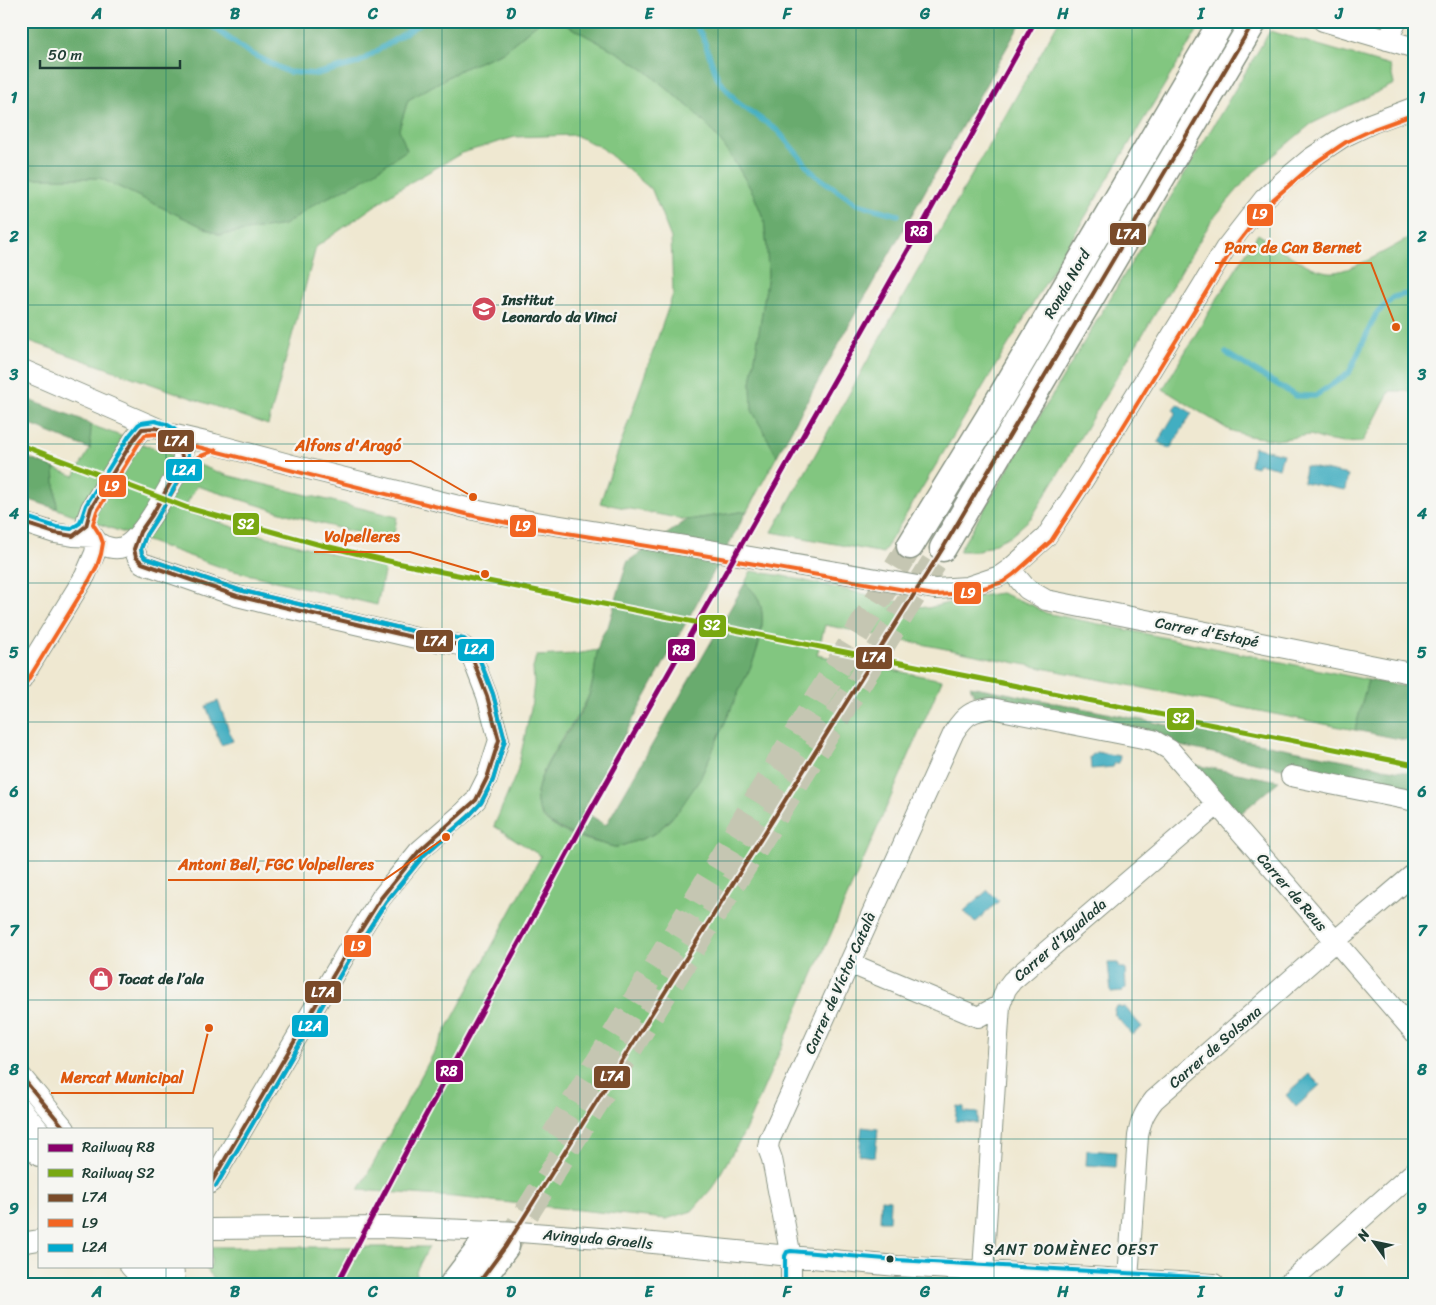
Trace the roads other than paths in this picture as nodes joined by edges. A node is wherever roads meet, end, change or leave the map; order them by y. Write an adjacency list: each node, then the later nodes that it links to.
1 (1222, 21): 17 (main road, Ronda Nord)
2 (1254, 21): 18 (main road, Ronda Nord)
3 (1323, 21): 5 (street)
4 (1397, 21): 5 (street)
5 (1387, 40): 6 (street)
6 (1415, 48)
7 (1415, 107): 19 (street)
8 (21, 369): 9 (street)
9 (111, 409): 10 (street); 12 (street)
10 (164, 431): 11 (street); 12 (street); 13 (street)
11 (214, 444): 13 (street); 19 (street)
12 (126, 452): 16 (street)
13 (181, 465): 15 (street)
14 (21, 522): 16 (street)
15 (140, 532): 16 (street); 37 (street)
16 (93, 538): 21 (street)
17 (910, 546)
18 (943, 548)
19 (1010, 569): 20 (street, Carrer d'Estapé)
20 (1415, 674)
21 (21, 680)
22 (962, 719): 25 (street, Carrer de Reus); 28 (street, Carrer de Víctor Català)
23 (1291, 776): 24 (street)
24 (1415, 801)
25 (1216, 805): 27 (street, Carrer de Reus); 29 (street, Carrer d'Igualada)
26 (1415, 873): 27 (street, Carrer de Solsona)
27 (1335, 941): 30 (street, Carrer de Reus); 46 (street, Carrer de Solsona)
28 (849, 963): 29 (street); 41 (street, Carrer de Víctor Català)
29 (1000, 1005): 45 (street, Carrer d'Igualada)
30 (1415, 1033)
31 (21, 1076): 33 (street)
32 (21, 1108): 34 (street)
33 (64, 1128)
34 (26, 1134): 35 (street)
35 (38, 1154)
36 (1415, 1171): 54 (street)
37 (212, 1181)
38 (212, 1229): 41 (street, Avinguda Graells)
39 (38, 1240): 40 (street)
40 (21, 1243)
41 (791, 1257): 45 (street, Avinguda Graells); 52 (street, Carrer de Víctor Català)
42 (132, 1268): 47 (street)
43 (154, 1268): 48 (street)
44 (174, 1268): 49 (street)
45 (983, 1271): 46 (street, Avinguda Graells)
46 (1128, 1279): 53 (street, Avinguda Graells)
47 (146, 1284)
48 (168, 1284)
49 (175, 1284)
50 (453, 1284): 51 (main road)
51 (478, 1284)
52 (791, 1284)
53 (1214, 1284)
54 (1288, 1284)

